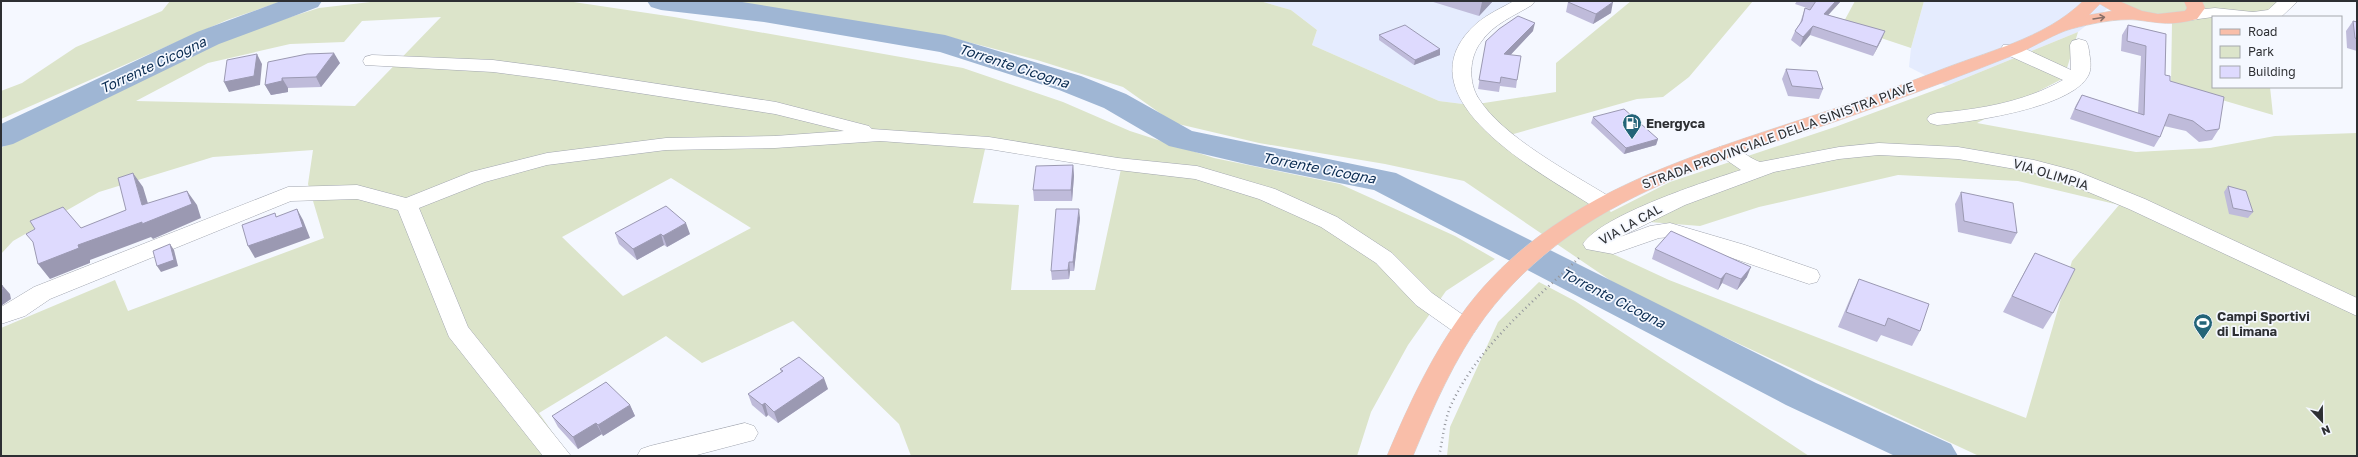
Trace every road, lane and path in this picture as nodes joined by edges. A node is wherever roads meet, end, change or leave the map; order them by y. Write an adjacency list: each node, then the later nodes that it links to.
1 (1526, 1): 18 (street)
2 (2093, 1): 9 (main road)
3 (2106, 1): 6 (main road)
4 (2289, 1): 8 (street)
5 (2194, 6): 6 (main road); 7 (street)
6 (2140, 15): 9 (main road, one-way to 6)
7 (2238, 16)
8 (2262, 16)
9 (2061, 26): 11 (main road, STRADA PROVINCIALE DELLA SINISTRA PIAVE)
10 (2079, 45): 13 (street)
11 (2010, 49): 13 (street); 16 (main road, STRADA PROVINCIALE DELLA SINISTRA PIAVE)
12 (372, 61): 15 (street)
13 (2076, 79): 14 (street)
14 (1937, 119)
15 (880, 135): 19 (street); 24 (street)
16 (1726, 151): 17 (street, VIA OLIMPIA); 18 (main road, STRADA PROVINCIALE DELLA SINISTRA PIAVE)
17 (1767, 169): 21 (street, VIA LA CAL); 22 (street, VIA OLIMPIA)
18 (1602, 202): 24 (main road, STRADA PROVINCIALE DELLA SINISTRA PIAVE)
19 (407, 205): 23 (street); 27 (street)
20 (1584, 253): 32 (path)
21 (1809, 276)
22 (2357, 308)
23 (1, 316)
24 (1465, 328): 25 (main road, STRADA PROVINCIALE DELLA SINISTRA PIAVE)
25 (1412, 428): 29 (street); 30 (main road, STRADA PROVINCIALE DELLA SINISTRA PIAVE); 31 (street)
26 (745, 433): 28 (street)
27 (558, 456)
28 (650, 456)
29 (1393, 456)
30 (1400, 456)
31 (1410, 456)
32 (1439, 456)

